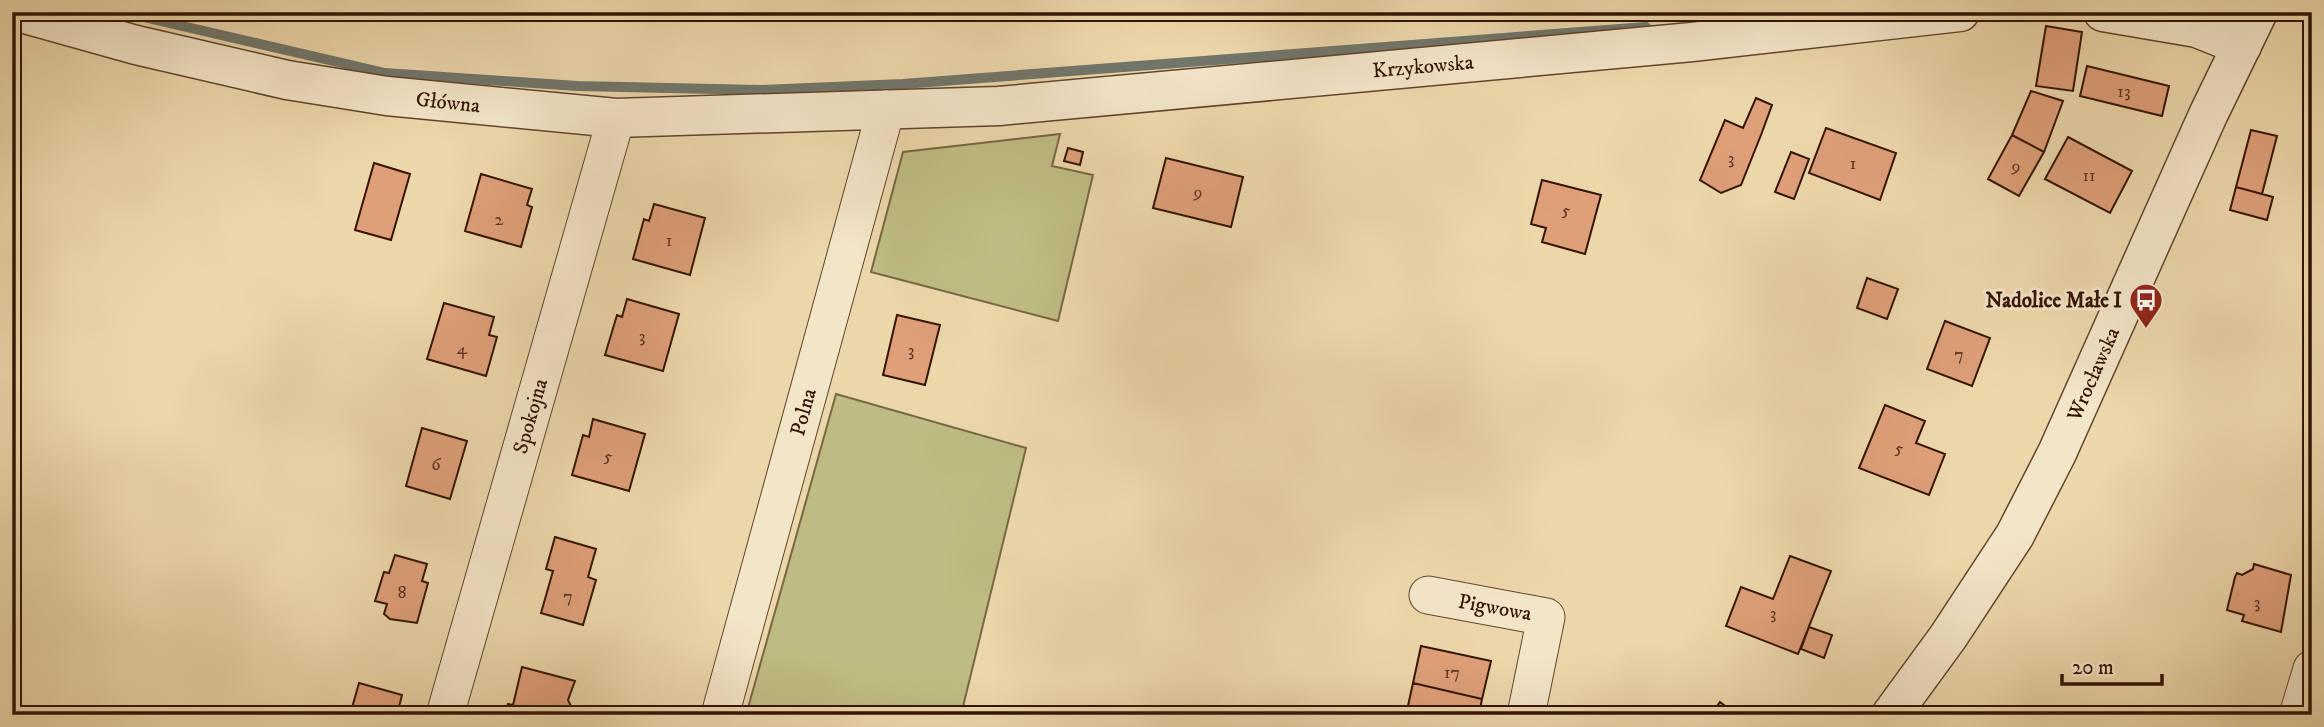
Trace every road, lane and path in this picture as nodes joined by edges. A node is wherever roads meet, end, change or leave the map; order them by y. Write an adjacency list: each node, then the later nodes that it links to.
1 (18, 12): 7 (street, Główna)
2 (1960, 12): 6 (street, Krzykowska)
3 (2103, 12): 5 (street)
4 (2258, 12): 5 (street, Wrocławska)
5 (2242, 46): 13 (street, Wrocławska)
6 (886, 109): 7 (street, Główna); 11 (street, Polna)
7 (616, 118): 10 (street, Spokojna)
8 (1428, 595): 12 (street, Pigwowa)
9 (2312, 669): 14 (street)
10 (445, 715)
11 (720, 715)
12 (1526, 715)
13 (1891, 715)
14 (2298, 715)

